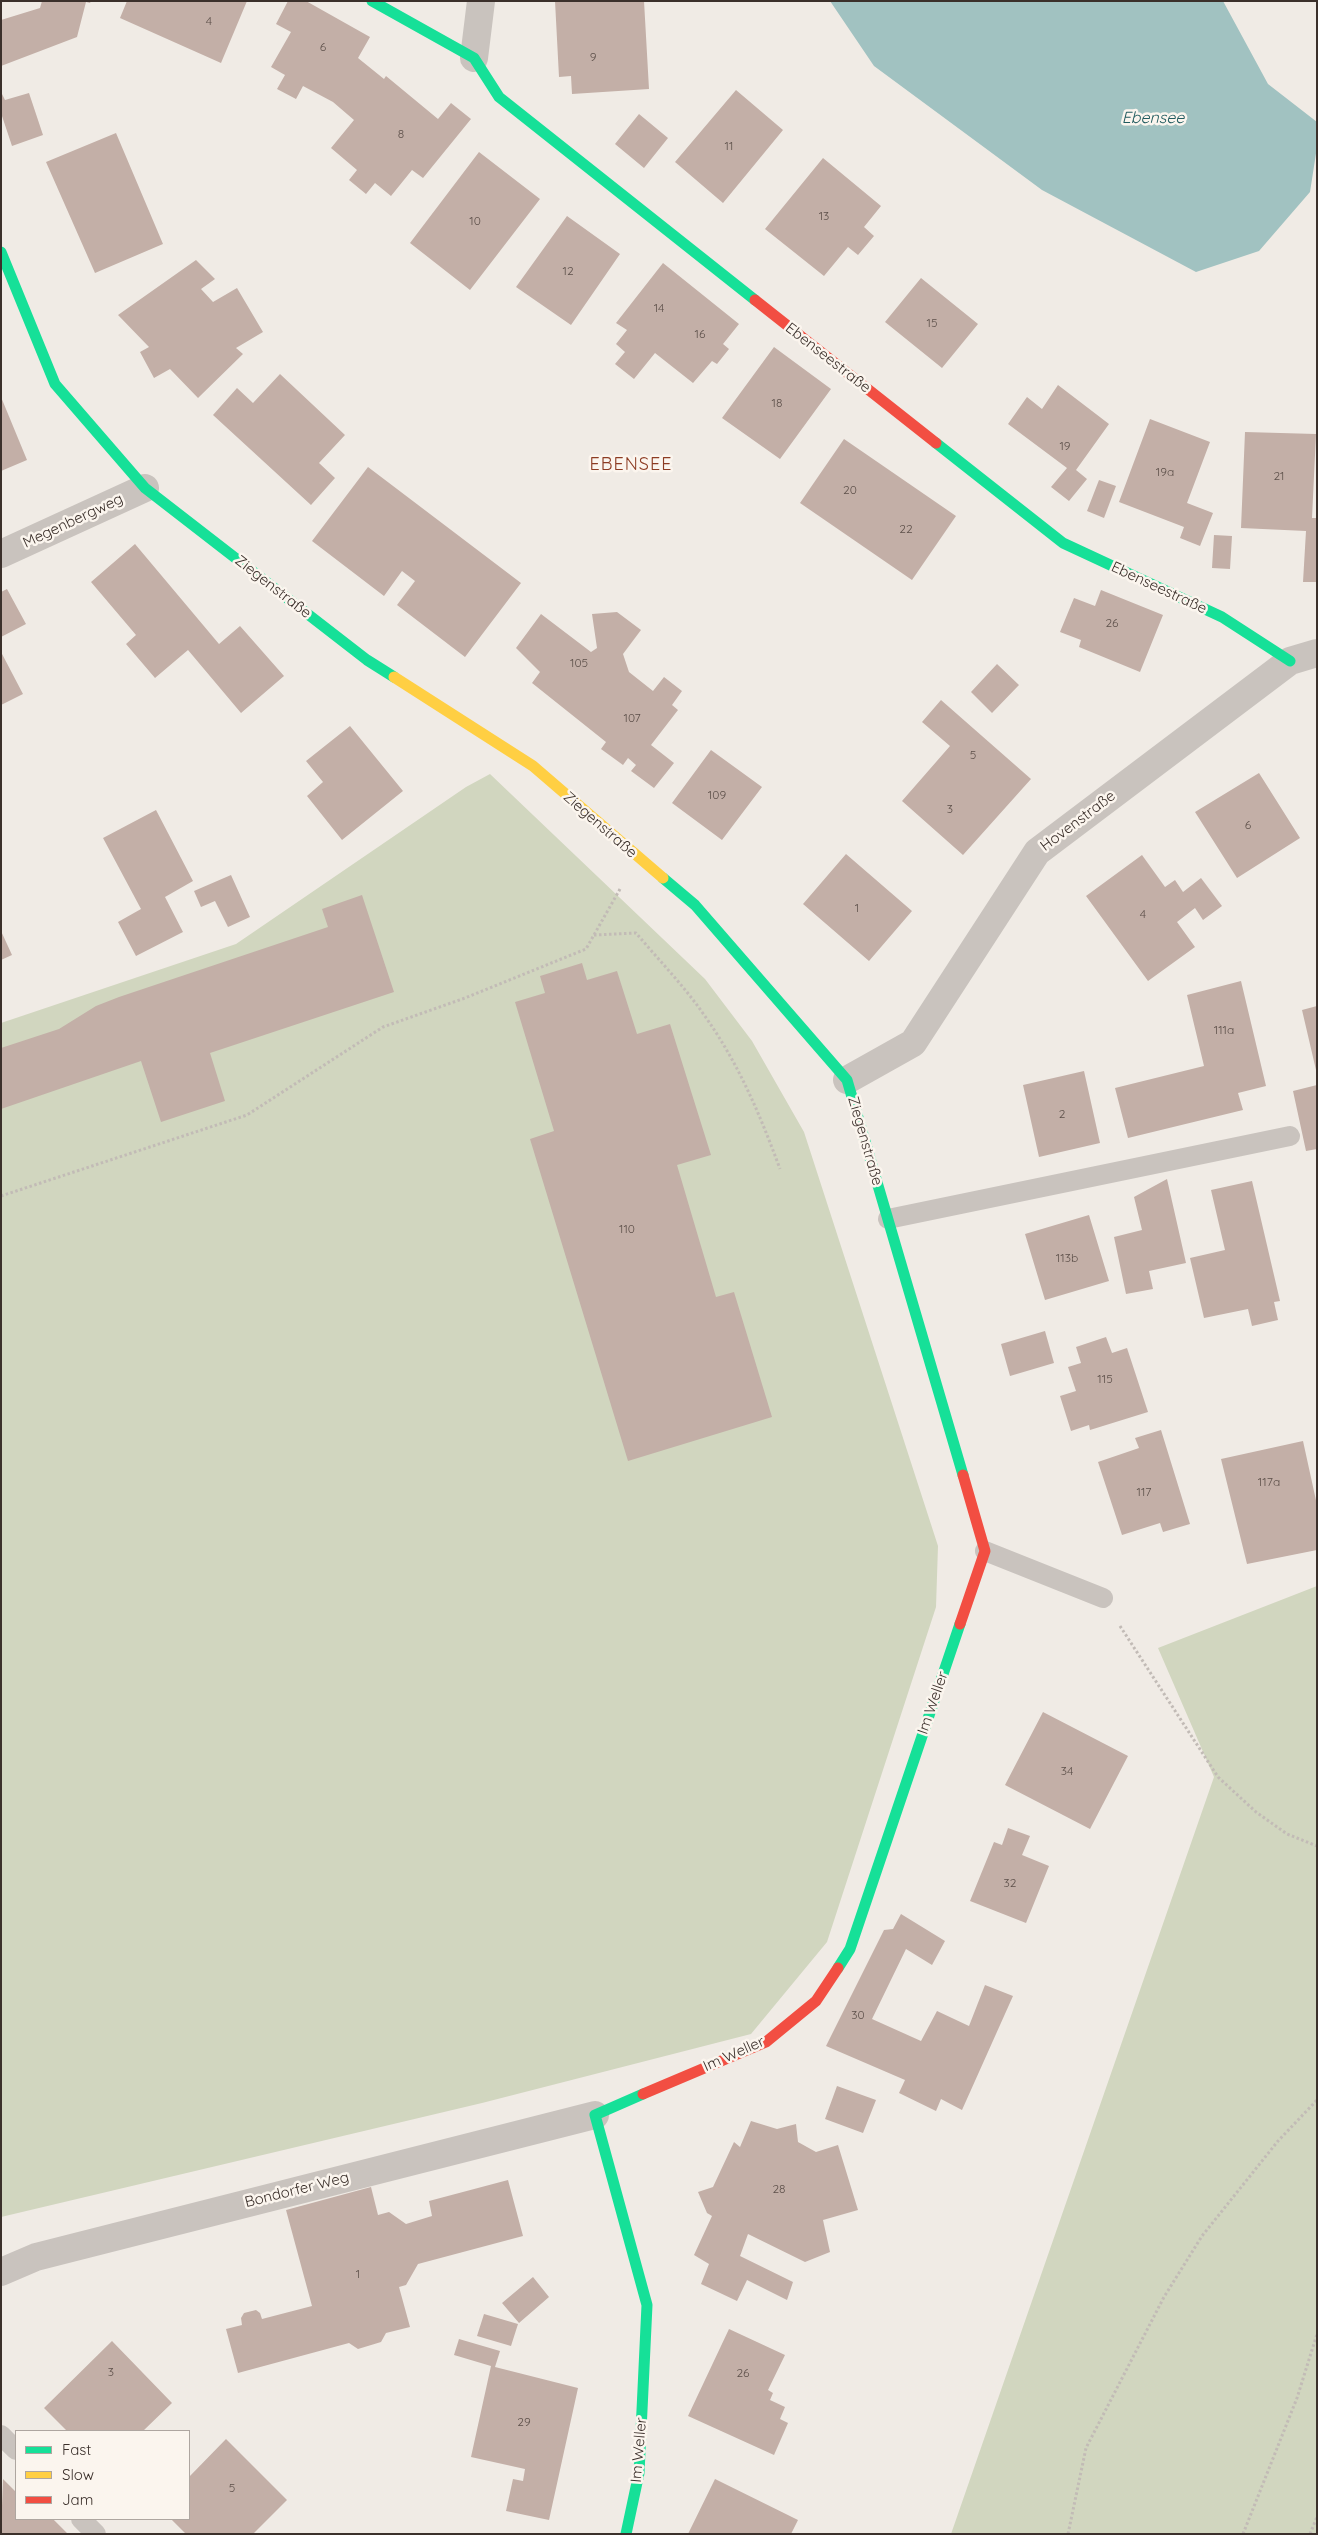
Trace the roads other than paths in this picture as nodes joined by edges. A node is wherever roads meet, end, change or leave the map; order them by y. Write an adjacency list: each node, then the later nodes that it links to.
1 (372, 1): 3 (street, Ebenseestraße)
2 (481, 1): 3 (street)
3 (474, 58): 8 (street, Ebenseestraße)
4 (1, 252): 5 (street, Ziegenstraße)
5 (145, 488): 6 (street, Megenbergweg); 9 (street, Ziegenstraße)
6 (1, 554)
7 (1317, 653): 8 (street)
8 (1290, 661): 9 (street, Hovenstraße)
9 (847, 1080): 11 (street, Ziegenstraße)
10 (1290, 1136): 11 (lane)
11 (888, 1219): 12 (street, Ziegenstraße)
12 (985, 1551): 13 (lane); 14 (street, Im Weller)
13 (1103, 1598)
14 (594, 2115): 15 (street, Bondorfer Weg); 20 (street, Im Weller)
15 (1, 2272)
16 (1, 2435): 17 (lane)
17 (15, 2449)
18 (83, 2520): 19 (lane)
19 (96, 2534)
20 (626, 2534)

